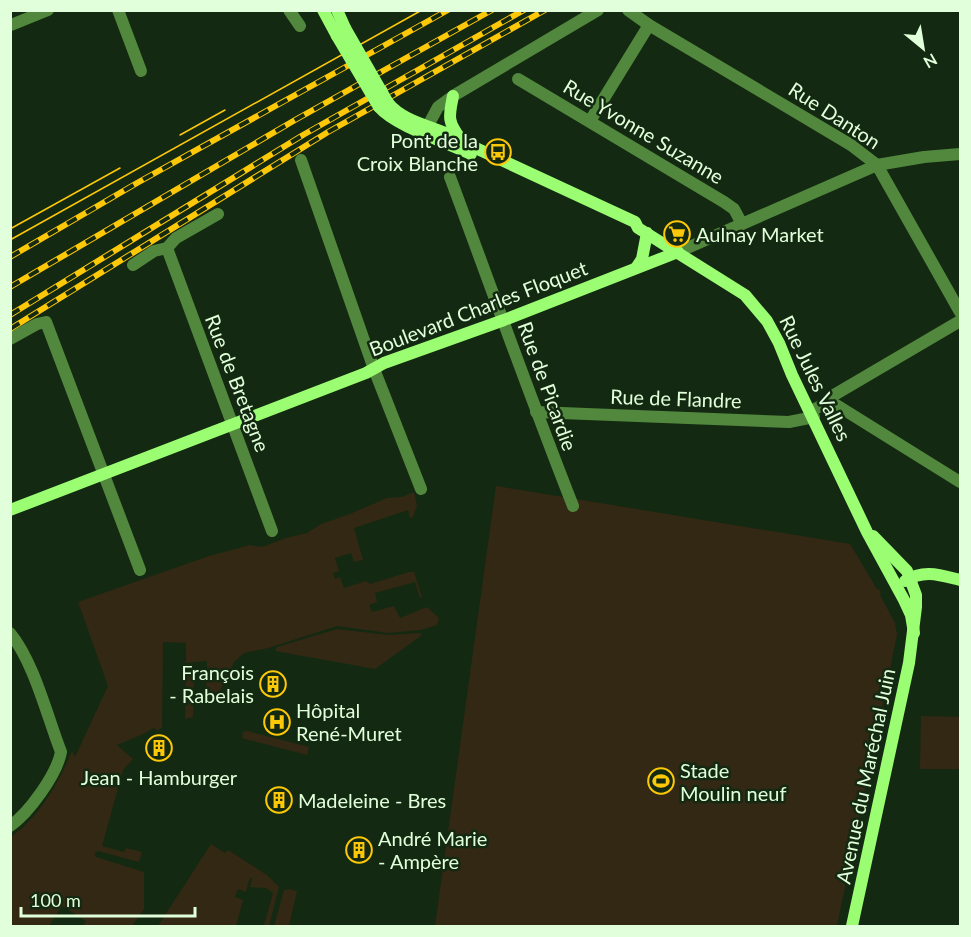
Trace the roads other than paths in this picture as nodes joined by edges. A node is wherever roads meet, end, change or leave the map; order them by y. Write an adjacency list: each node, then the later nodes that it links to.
1 (48, 10): 8 (street)
2 (118, 10): 12 (street)
3 (289, 10): 10 (street)
4 (323, 10): 11 (street)
5 (598, 10): 14 (street)
6 (628, 10): 9 (street, Rue Danton)
7 (338, 11): 11 (street)
8 (11, 25)
9 (649, 25): 15 (street); 20 (street, Rue Danton)
10 (300, 26)
11 (341, 32): 16 (street, Rue Jules Valles, bridge)
12 (141, 70)
13 (518, 79): 15 (street, Rue Yvonne Suzanne)
14 (453, 96): 16 (street); 17 (street)
15 (591, 121): 23 (street, Rue Yvonne Suzanne)
16 (426, 130): 17 (street, Rue Jules Valles); 24 (street, Rue Jules Valles)
17 (461, 139): 24 (street, Rue Jules Valles)
18 (960, 154): 20 (street, Boulevard Charles Floquet)
19 (301, 160): 33 (street)
20 (877, 165): 23 (street, Boulevard Charles Floquet); 29 (street, Rue Danton)
21 (450, 177): 30 (street, Rue de Picardie)
22 (218, 214): 25 (street)
23 (742, 224): 26 (street, Boulevard Charles Floquet)
24 (643, 231): 26 (street, Rue Jules Valles); 28 (street)
25 (167, 248): 27 (street); 37 (street, Rue de Bretagne)
26 (678, 252): 28 (street, Boulevard Charles Floquet); 36 (street, Rue Jules Valles)
27 (133, 265)
28 (636, 268): 30 (street, Boulevard Charles Floquet)
29 (960, 312)
30 (504, 320): 33 (street, Boulevard Charles Floquet); 35 (street, Rue de Picardie)
31 (960, 321): 34 (street)
32 (10, 339): 38 (street)
33 (374, 369): 37 (street, Boulevard Charles Floquet); 40 (street)
34 (830, 400): 36 (street); 39 (street)
35 (536, 412): 36 (street, Rue de Flandre); 41 (street, Rue de Picardie)
36 (812, 414): 44 (street, Rue Jules Valles)
37 (232, 423): 38 (street, Boulevard Charles Floquet); 43 (street, Rue de Bretagne)
38 (103, 475): 42 (street, Boulevard Charles Floquet); 45 (street)
39 (960, 482)
40 (421, 489)
41 (573, 506)
42 (10, 510)
43 (272, 531)
44 (867, 532): 46 (street, Rue Jules Valles); 48 (street, Rue Jules Valles)
45 (140, 570)
46 (911, 578): 47 (street); 48 (street); 50 (street, Avenue du Maréchal Juin)
47 (960, 580)
48 (896, 587): 50 (street, Avenue du Maréchal Juin)
49 (10, 633): 51 (street)
50 (914, 633): 52 (street, Avenue du Maréchal Juin)
51 (10, 826)
52 (852, 927)

